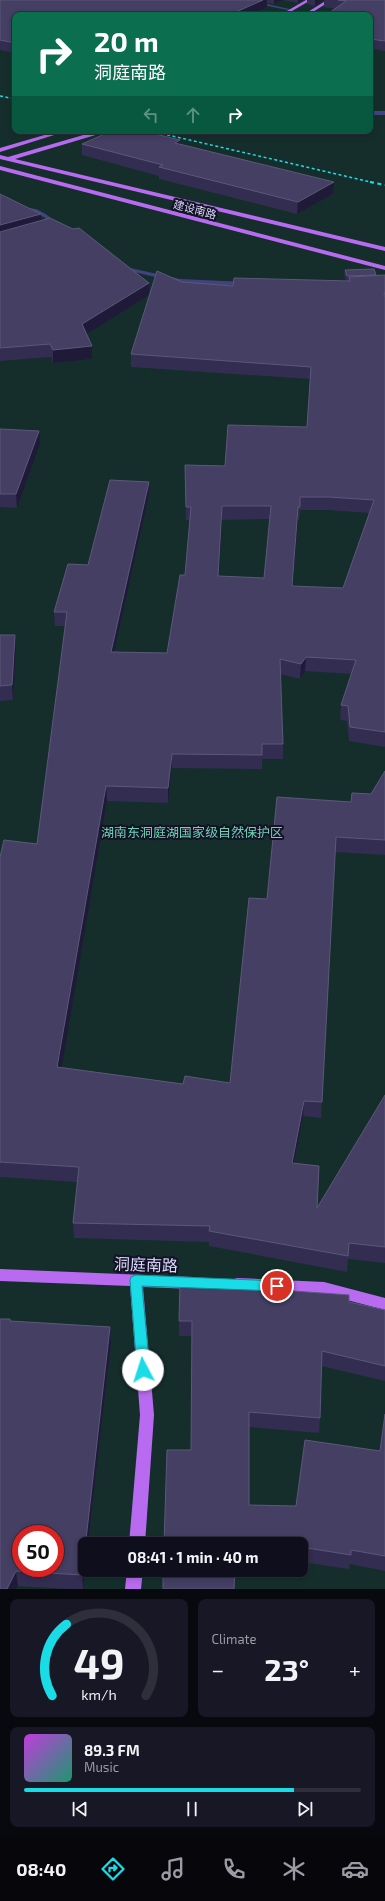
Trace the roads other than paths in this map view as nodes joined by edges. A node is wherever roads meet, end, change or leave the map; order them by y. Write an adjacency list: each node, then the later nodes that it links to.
1 (241, 0): 4 (street)
2 (309, 0): 4 (main road)
3 (330, 0): 6 (main road)
4 (292, 10): 5 (main road)
5 (288, 12)
6 (309, 12)
7 (373, 113): 8 (street)
8 (385, 113)
9 (54, 134): 11 (main road)
10 (94, 134): 13 (main road)
11 (0, 150)
12 (0, 157): 13 (main road, 建设南路)
13 (7, 159): 14 (main road); 18 (main road, 建设南路)
14 (0, 160)
15 (0, 168): 20 (main road, 建设南路)
16 (20, 205): 17 (street)
17 (48, 227)
18 (385, 249)
19 (119, 263): 21 (street)
20 (385, 268)
21 (251, 284)
22 (0, 1275): 23 (main road, 洞庭南路)
23 (136, 1280): 24 (main road, 洞庭南路); 27 (main road)
24 (206, 1283)
25 (222, 1284): 26 (main road)
26 (385, 1304)
27 (138, 1537)
28 (134, 1577): 29 (main road)
29 (133, 1589)

